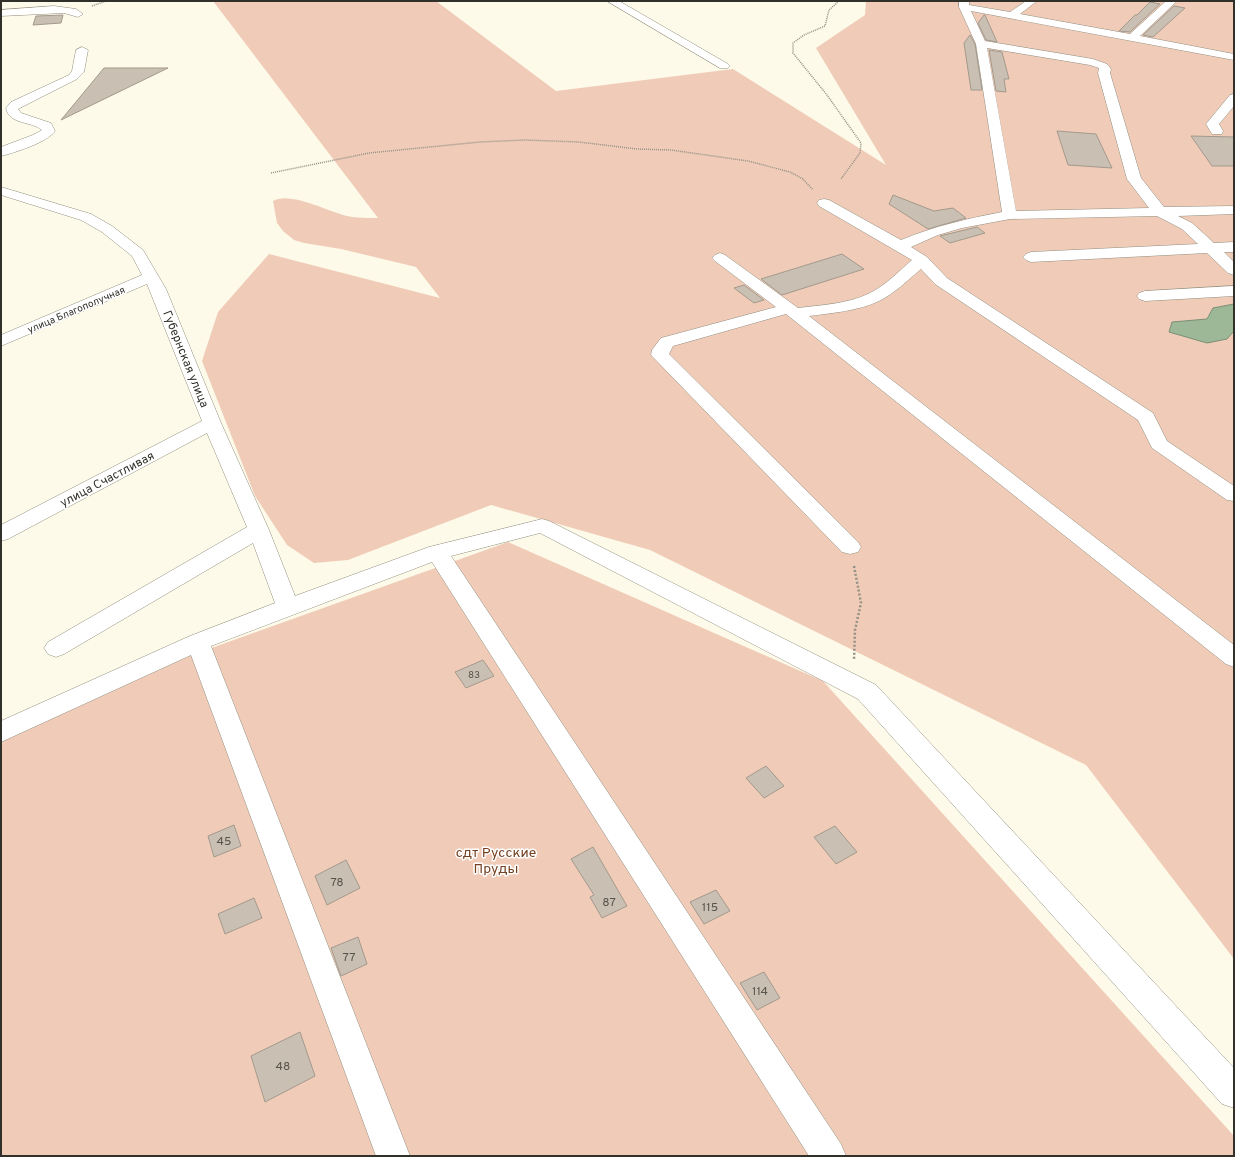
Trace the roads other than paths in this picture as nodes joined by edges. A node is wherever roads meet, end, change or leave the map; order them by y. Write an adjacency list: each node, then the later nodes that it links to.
1 (612, 1): 12 (street)
2 (1032, 1): 7 (street)
3 (1172, 1): 8 (street)
4 (964, 4): 7 (street); 9 (street)
5 (1, 13): 6 (street)
6 (78, 14)
7 (1013, 15): 8 (street)
8 (1133, 37): 11 (street)
9 (981, 44): 21 (street); 22 (street)
10 (82, 50): 15 (street)
11 (1234, 57)
12 (724, 66)
13 (1234, 98): 14 (street)
14 (1217, 132)
15 (1, 152)
16 (1, 191): 17 (street, Губернская улица)
17 (19, 196): 18 (street); 30 (street, Губернская улица)
18 (1, 203)
19 (824, 203): 23 (street)
20 (1234, 210): 21 (street)
21 (1160, 212): 22 (street); 25 (street)
22 (1010, 215): 23 (street)
23 (900, 246): 28 (street)
24 (1234, 246): 25 (street)
25 (1211, 247): 26 (street); 29 (street)
26 (1031, 257)
27 (720, 258): 33 (street)
28 (922, 260): 33 (street); 36 (street)
29 (1234, 270)
30 (151, 277): 34 (street, улица Благополучная); 35 (street, Губернская улица)
31 (1234, 291): 32 (street)
32 (1145, 296)
33 (791, 311): 39 (street); 44 (street)
34 (1, 341)
35 (212, 423): 37 (street, Губернская улица); 38 (street, улица Счастливая)
36 (1234, 495)
37 (259, 530): 41 (street, Губернская улица); 43 (street)
38 (1, 534)
39 (850, 547)
40 (437, 552): 41 (street); 46 (street); 48 (street)
41 (288, 607): 42 (street)
42 (198, 642): 45 (street); 47 (street)
43 (56, 648)
44 (1234, 658)
45 (1, 732)
46 (1234, 1092)
47 (393, 1156)
48 (829, 1156)

